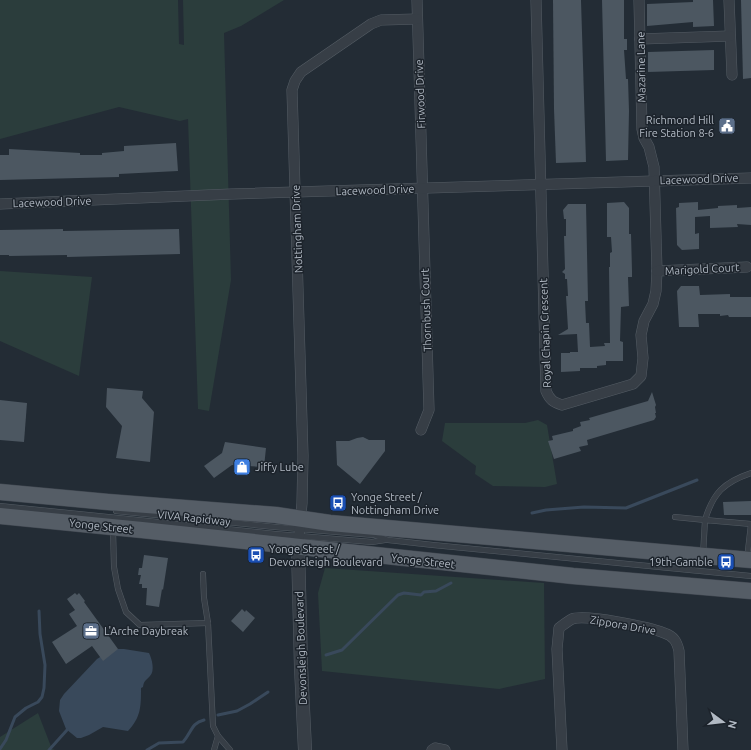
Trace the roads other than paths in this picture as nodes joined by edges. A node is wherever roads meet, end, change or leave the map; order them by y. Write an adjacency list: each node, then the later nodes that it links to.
1 (417, 0): 5 (street, Firwood Drive)
2 (536, 0): 11 (street)
3 (639, 0): 7 (street, Mazarine Lane)
4 (729, 0): 6 (street)
5 (417, 19): 12 (street, Firwood Drive); 13 (street, Nottingham Drive)
6 (730, 36): 7 (street); 8 (street)
7 (640, 39): 10 (street, Mazarine Lane)
8 (732, 75)
9 (751, 178): 10 (street, Lacewood Drive)
10 (654, 181): 11 (street, Lacewood Drive); 16 (street, Royal Chapin Crescent)
11 (541, 185): 12 (street, Lacewood Drive); 16 (street, Royal Chapin Crescent)
12 (423, 188): 13 (street, Lacewood Drive); 17 (street, Thornbush Court)
13 (296, 192): 14 (street, Lacewood Drive); 27 (street, Nottingham Drive)
14 (0, 204)
15 (747, 267): 16 (street, Marigold Court)
16 (657, 272)
17 (420, 430)
18 (751, 473): 24 (lane)
19 (0, 492): 27 (main road, Yonge Street)
20 (0, 506): 27 (lane, VIVA Rapidway)
21 (111, 510): 27 (lane, VIVA Rapidway)
22 (0, 516): 26 (main road, Yonge Street)
23 (675, 517): 24 (lane)
24 (705, 520): 25 (lane); 28 (lane)
25 (751, 524): 29 (lane)
26 (112, 527): 27 (main road, Yonge Street); 33 (lane)
27 (299, 532): 28 (main road, Yonge Street); 31 (lane, VIVA Rapidway); 32 (main road, Yonge Street); 37 (street, Devonsleigh Boulevard)
28 (703, 556): 29 (main road, Yonge Street)
29 (749, 560)
30 (203, 574): 33 (lane)
31 (751, 576)
32 (751, 591)
33 (208, 623): 34 (lane)
34 (218, 736): 35 (lane); 36 (lane)
35 (214, 750)
36 (230, 750)
37 (305, 750)
38 (432, 750): 39 (street)
39 (445, 750)
40 (562, 750): 41 (street, Zippora Drive)
41 (683, 750)

